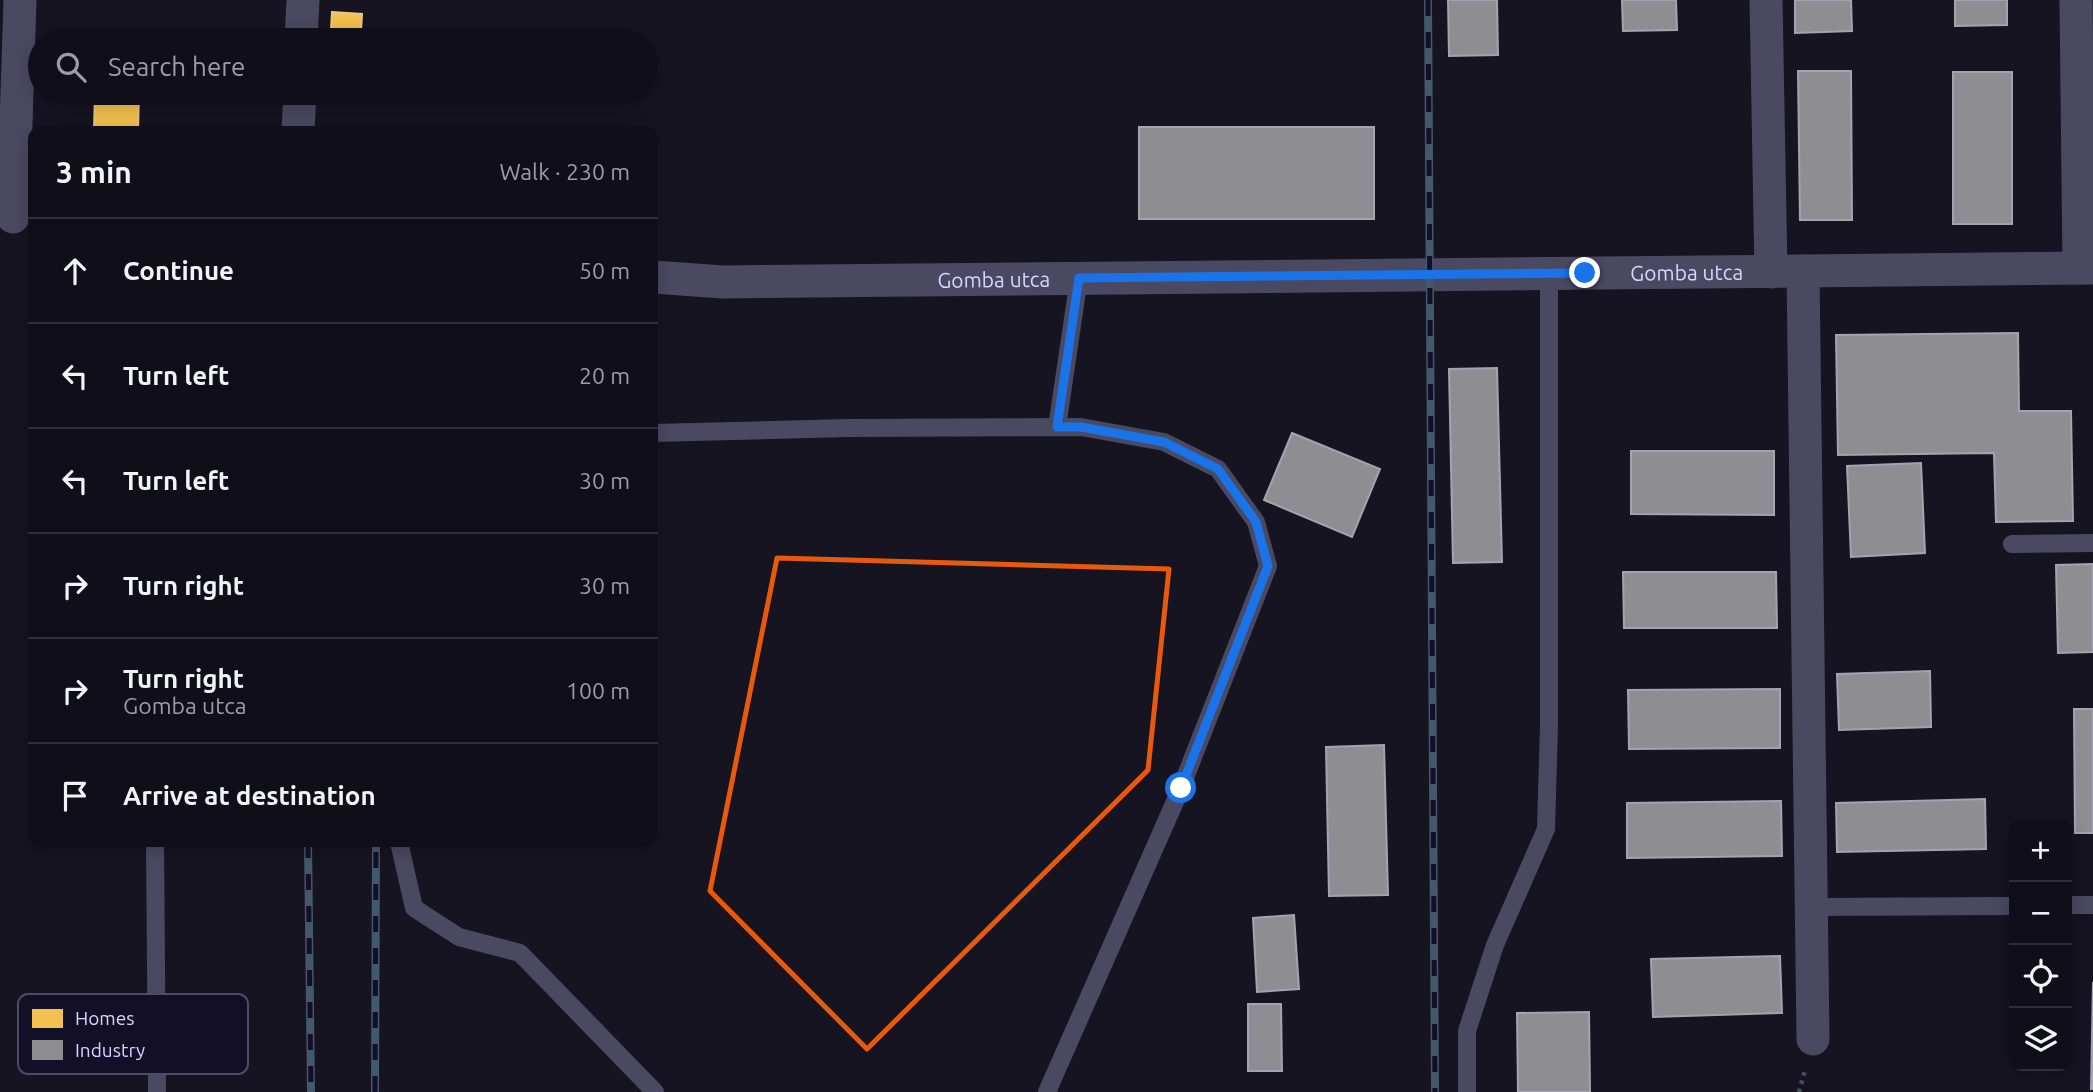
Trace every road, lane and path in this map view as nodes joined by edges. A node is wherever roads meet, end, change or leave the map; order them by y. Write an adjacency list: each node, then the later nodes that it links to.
1 (20, 0): 8 (street)
2 (303, 0): 5 (street)
3 (1766, 0): 10 (street)
4 (2076, 0): 9 (street)
5 (302, 28)
6 (299, 105): 7 (street)
7 (298, 126)
8 (15, 218)
9 (2086, 268): 10 (street, Gomba utca)
10 (1787, 272): 11 (street, Gomba utca); 23 (street)
11 (1549, 273): 13 (street, Gomba utca); 30 (lane)
12 (658, 276): 13 (street, Gomba utca)
13 (1079, 278): 14 (lane)
14 (1057, 427): 15 (lane); 29 (lane)
15 (658, 433)
16 (2093, 542): 17 (lane)
17 (2012, 544)
18 (155, 847): 24 (lane)
19 (400, 847): 28 (lane)
20 (2072, 905): 21 (lane)
21 (2093, 905)
22 (2009, 906): 23 (lane)
23 (1811, 907): 25 (street)
24 (156, 994)
25 (1813, 1039)
26 (157, 1074): 27 (lane)
27 (157, 1092)
28 (655, 1092)
29 (1048, 1092)
30 (1467, 1092)

